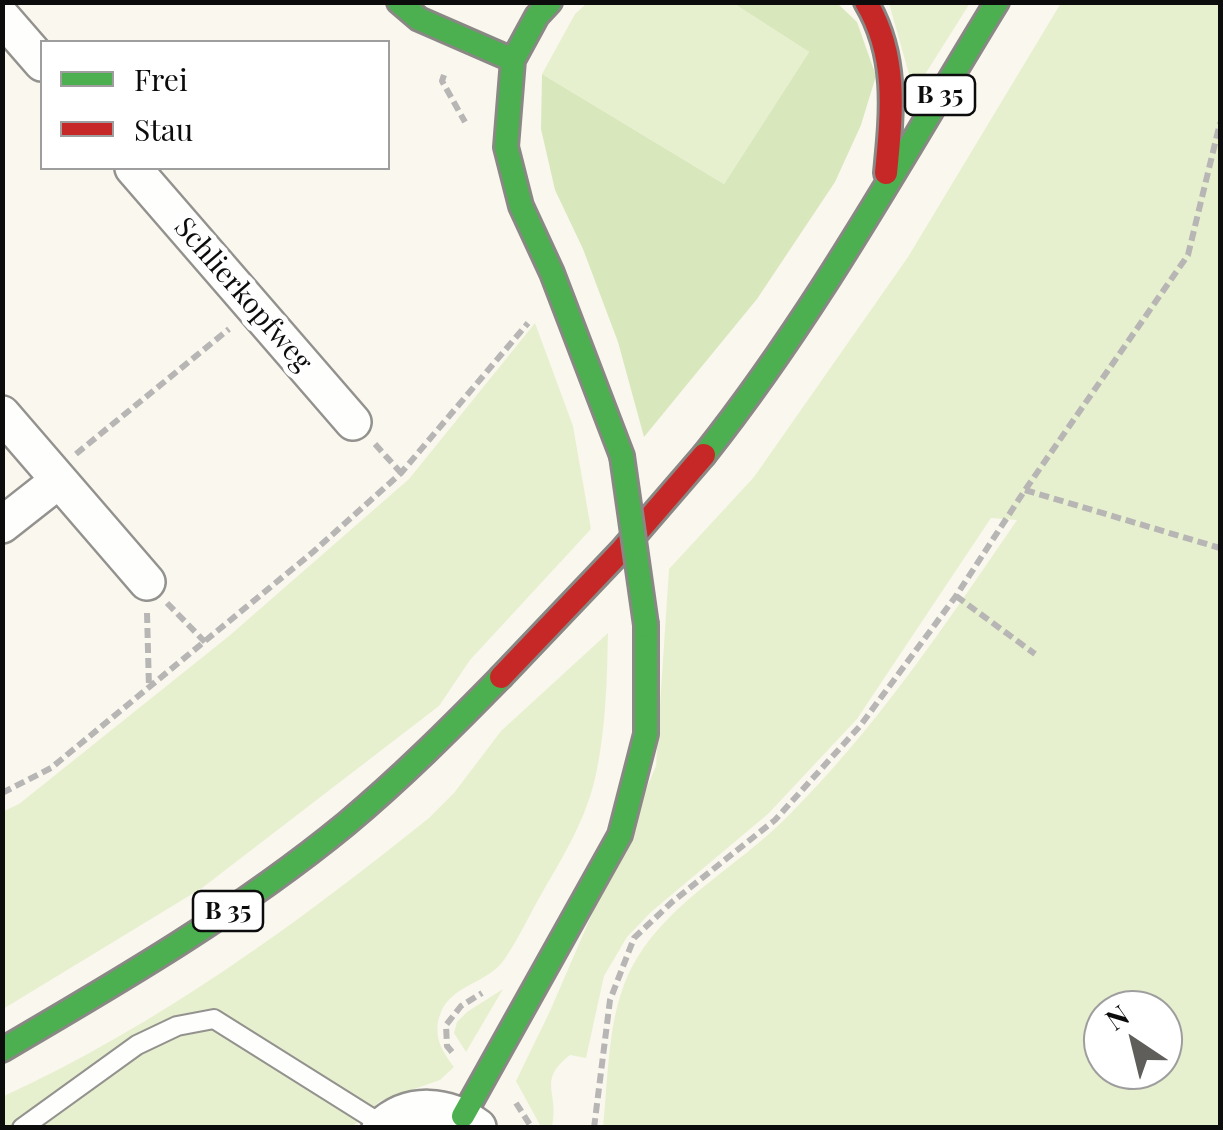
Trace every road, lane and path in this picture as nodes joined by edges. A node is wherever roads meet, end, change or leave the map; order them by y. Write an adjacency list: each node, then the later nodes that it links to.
1 (7, 2): 6 (street)
2 (399, 2): 8 (main road)
3 (550, 2): 8 (main road)
4 (866, 2): 12 (main road)
5 (997, 2): 12 (main road, B 35)
6 (2, 8)
7 (2, 17): 9 (street)
8 (513, 60): 28 (main road, bridge)
9 (40, 61)
10 (1220, 122): 18 (path)
11 (135, 170): 13 (street, Schlierkopfweg)
12 (884, 187): 27 (main road, B 35)
13 (255, 308): 16 (street, Schlierkopfweg); 17 (path)
14 (539, 308): 23 (path)
15 (2, 414): 17 (street)
16 (353, 422)
17 (55, 478): 19 (street); 21 (street)
18 (1025, 490): 20 (path); 22 (path)
19 (2, 526)
20 (1220, 548)
21 (146, 582): 23 (path); 25 (path)
22 (956, 596): 24 (path); 31 (path)
23 (205, 642): 25 (path)
24 (1035, 654)
25 (148, 688): 26 (path)
26 (2, 793)
27 (2, 1050)
28 (471, 1122): 29 (street)
29 (381, 1126): 30 (lane)
30 (22, 1128)
31 (594, 1128)

